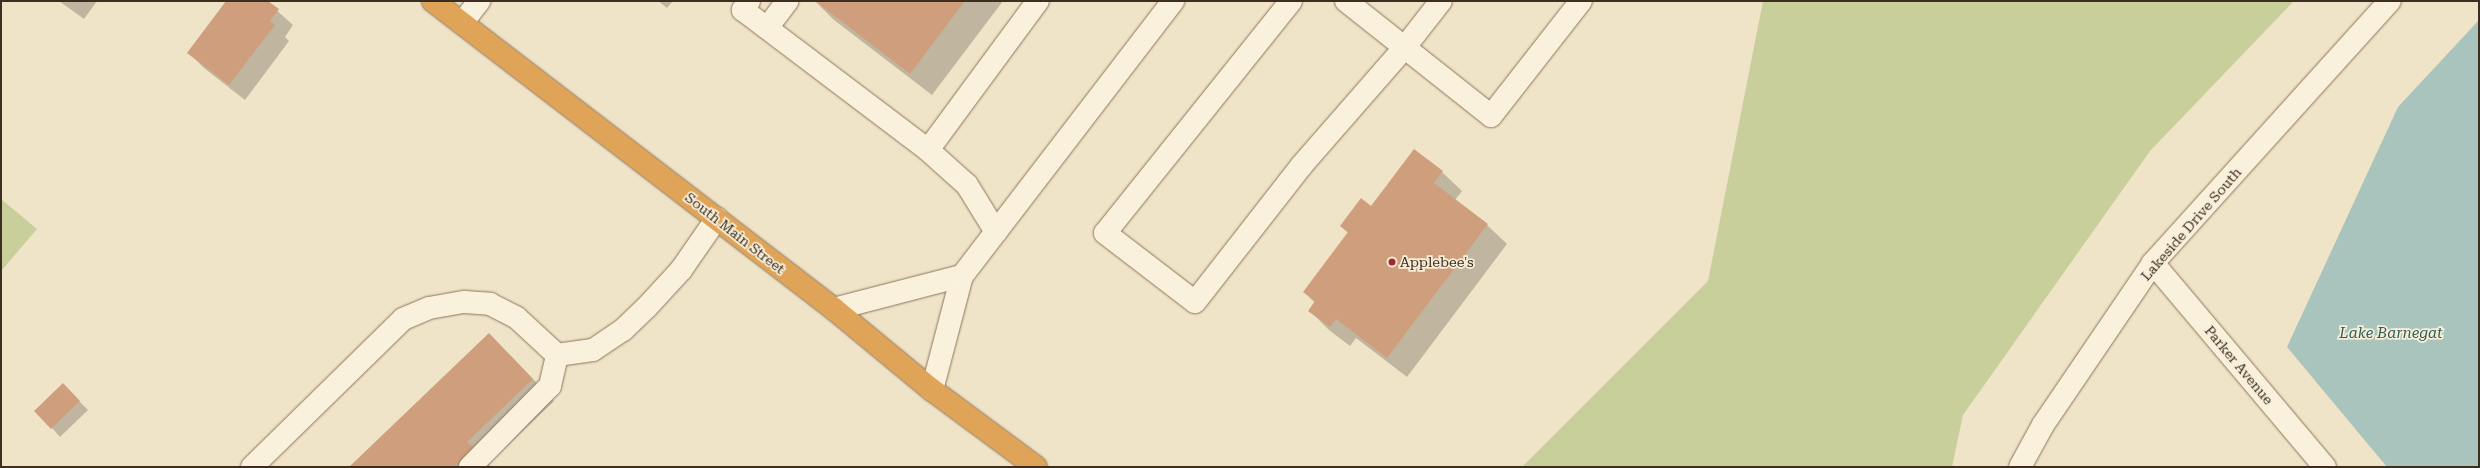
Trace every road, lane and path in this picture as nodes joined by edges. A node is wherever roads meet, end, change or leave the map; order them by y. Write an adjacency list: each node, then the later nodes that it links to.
1 (433, 1): 12 (highway, South Main Street)
2 (479, 1): 12 (street)
3 (787, 1): 13 (street)
4 (1038, 1): 15 (street)
5 (1173, 1): 17 (street)
6 (1291, 1): 14 (street)
7 (1346, 1): 14 (street)
8 (1441, 1): 14 (street)
9 (1581, 1): 14 (street)
10 (2390, 1): 18 (street, Lakeside Drive South)
11 (746, 5): 13 (street)
12 (462, 23): 16 (highway, South Main Street)
13 (767, 28): 15 (street)
14 (1405, 47)
15 (928, 150): 17 (street)
16 (717, 218): 20 (highway, South Main Street); 21 (street)
17 (996, 232): 19 (street)
18 (2153, 263): 26 (street, Lakeside Drive South); 27 (street, Parker Avenue)
19 (962, 276): 20 (street); 22 (street)
20 (834, 309): 22 (highway, South Main Street)
21 (557, 355): 23 (street); 24 (street)
22 (932, 390): 25 (highway, South Main Street)
23 (252, 467)
24 (470, 467)
25 (1036, 467)
26 (2020, 467)
27 (2325, 467)

